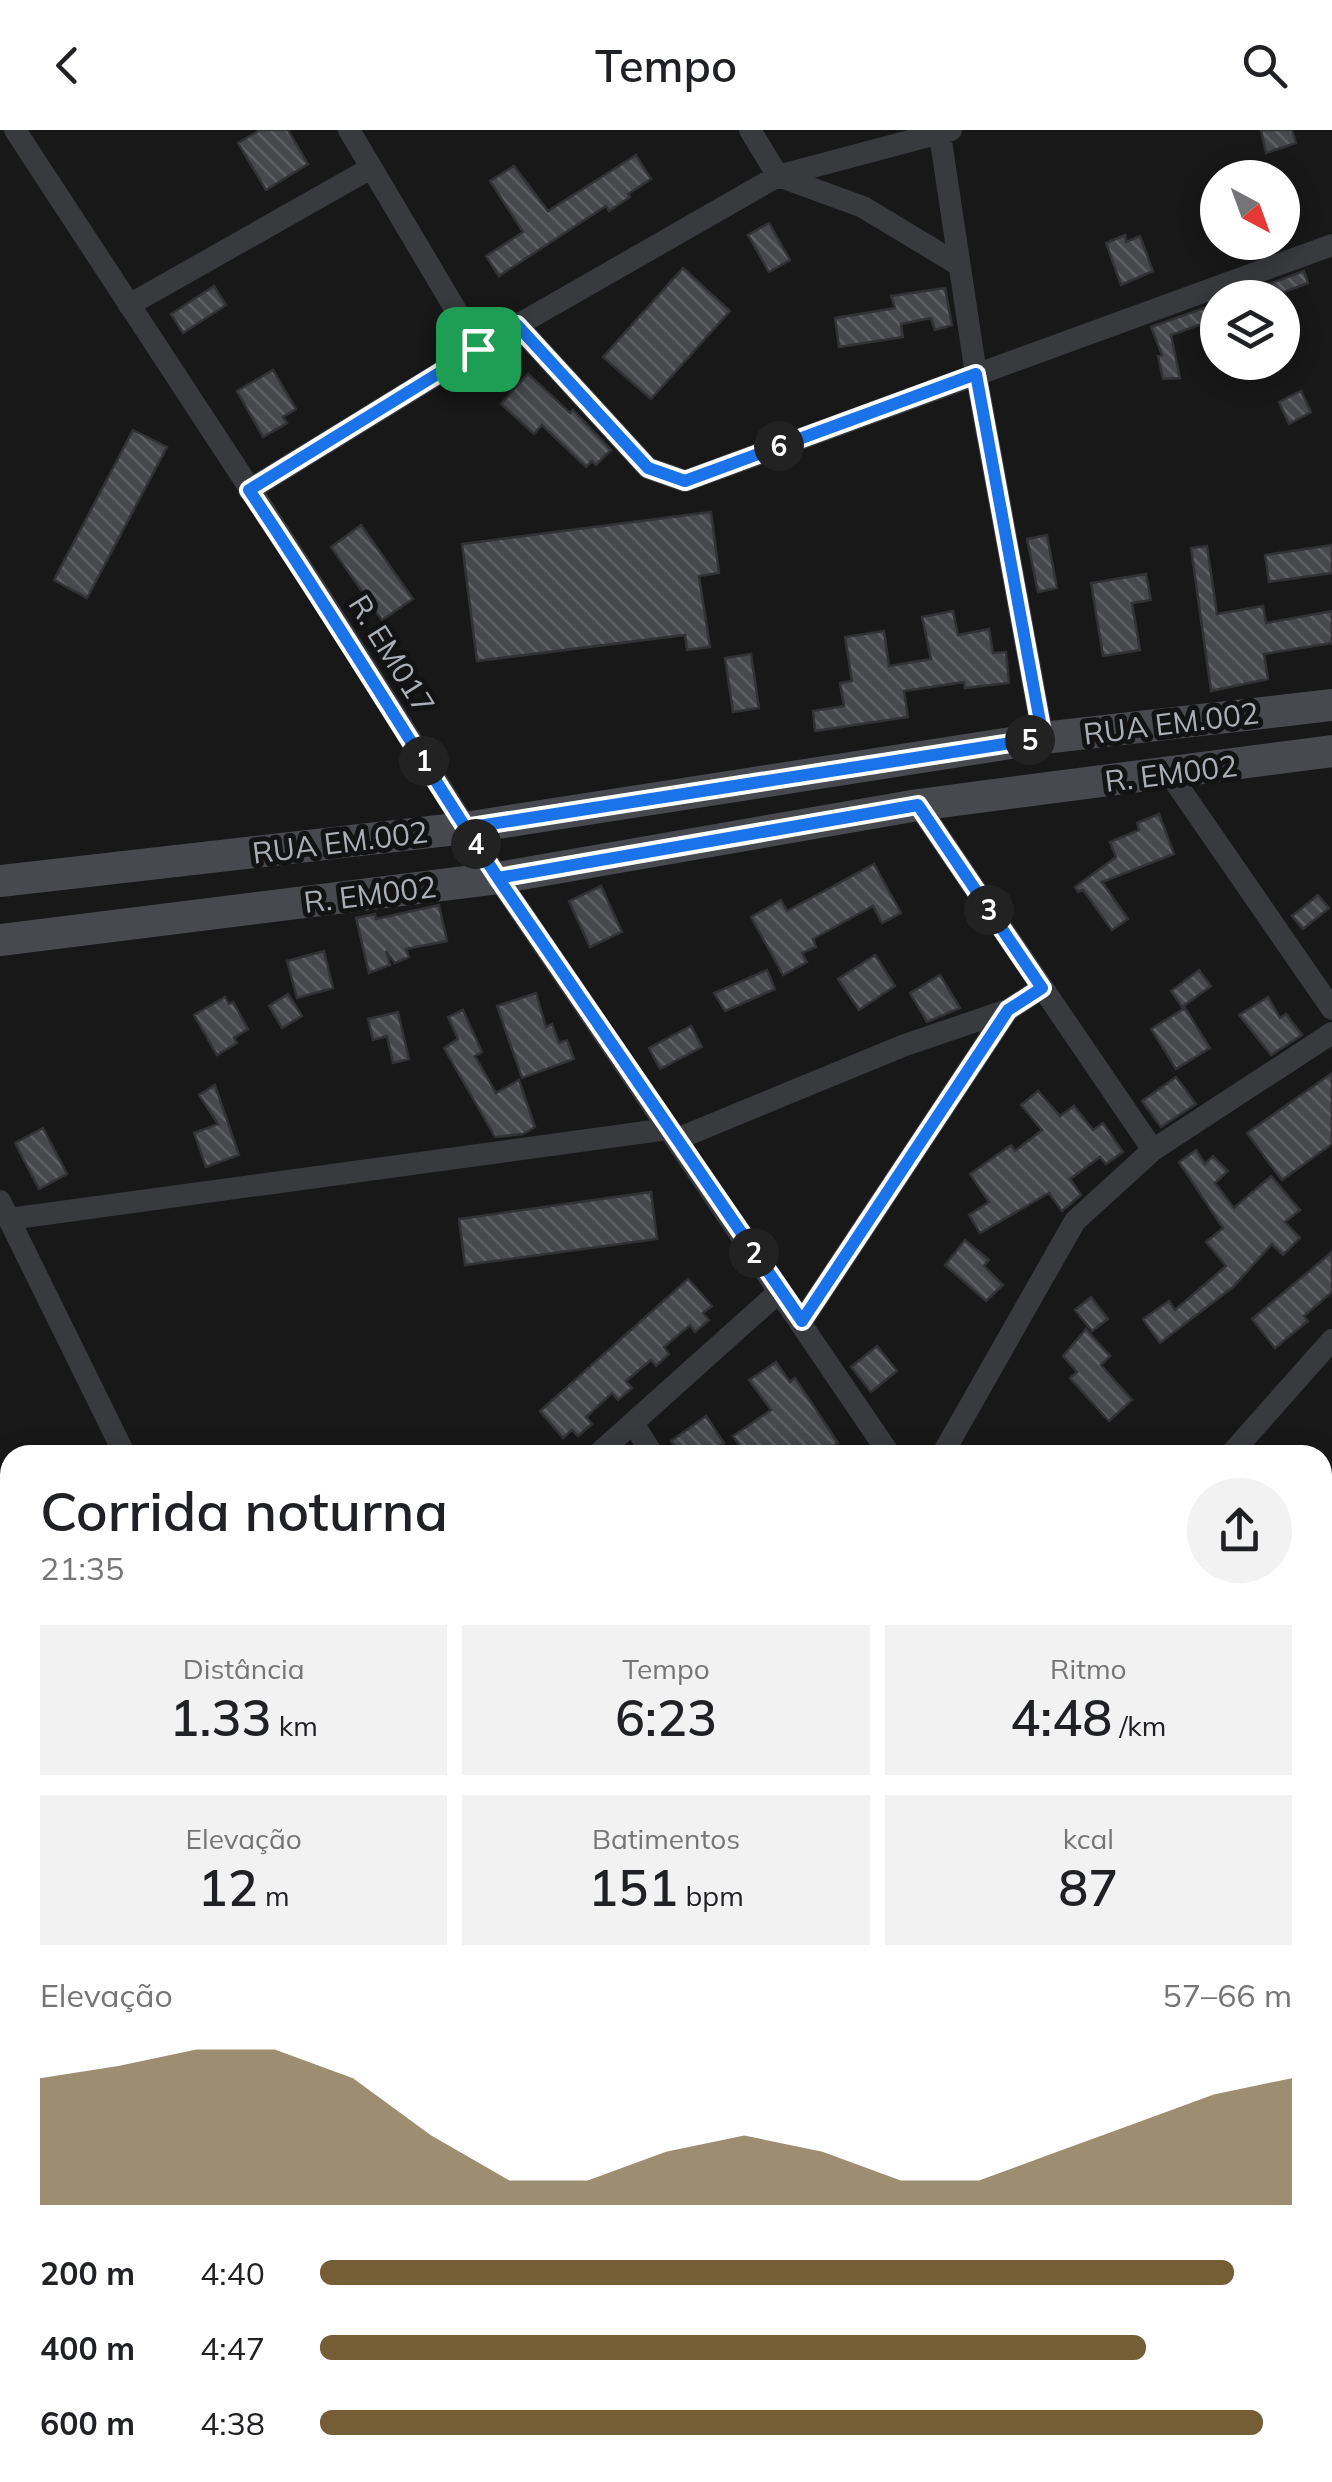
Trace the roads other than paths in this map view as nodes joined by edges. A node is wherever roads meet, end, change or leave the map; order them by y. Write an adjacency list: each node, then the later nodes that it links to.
1 (15, 130): 9 (street, R. EM017)
2 (349, 130): 5 (street)
3 (750, 130): 6 (street)
4 (945, 132): 6 (street); 8 (street)
5 (371, 168): 9 (street); 11 (street)
6 (778, 176): 8 (street); 10 (street)
7 (1332, 245): 12 (street)
8 (959, 265): 12 (street)
9 (129, 305): 13 (street, R. EM017)
10 (517, 325): 11 (street); 12 (street)
11 (478, 349): 13 (street)
12 (976, 374): 15 (street)
13 (249, 490): 19 (street, R. EM017)
14 (1332, 705): 15 (street, RUA EM.002)
15 (1043, 738): 19 (street, RUA EM.002)
16 (1332, 752): 17 (street, R. EM002)
17 (1170, 773): 18 (street, R. EM002); 24 (street)
18 (918, 805): 20 (street, R. EM002); 23 (street)
19 (465, 828): 20 (street, R. EM017); 21 (street, RUA EM.002)
20 (498, 878): 22 (street, R. EM002); 27 (street, R. EM017)
21 (0, 881)
22 (0, 940)
23 (1042, 988): 25 (street); 28 (street)
24 (1332, 1009)
25 (1008, 1010): 27 (street); 31 (street)
26 (1332, 1033): 28 (street)
27 (672, 1134): 29 (street); 30 (street, R. EM017)
28 (1153, 1150): 38 (street)
29 (4, 1210): 34 (street)
30 (780, 1291): 31 (street, R. EM017); 33 (street)
31 (802, 1321): 37 (street, R. EM017)
32 (1332, 1340): 39 (street)
33 (633, 1422): 35 (street); 36 (street)
34 (120, 1445)
35 (607, 1445)
36 (647, 1445)
37 (883, 1445)
38 (948, 1445)
39 (1239, 1445)

